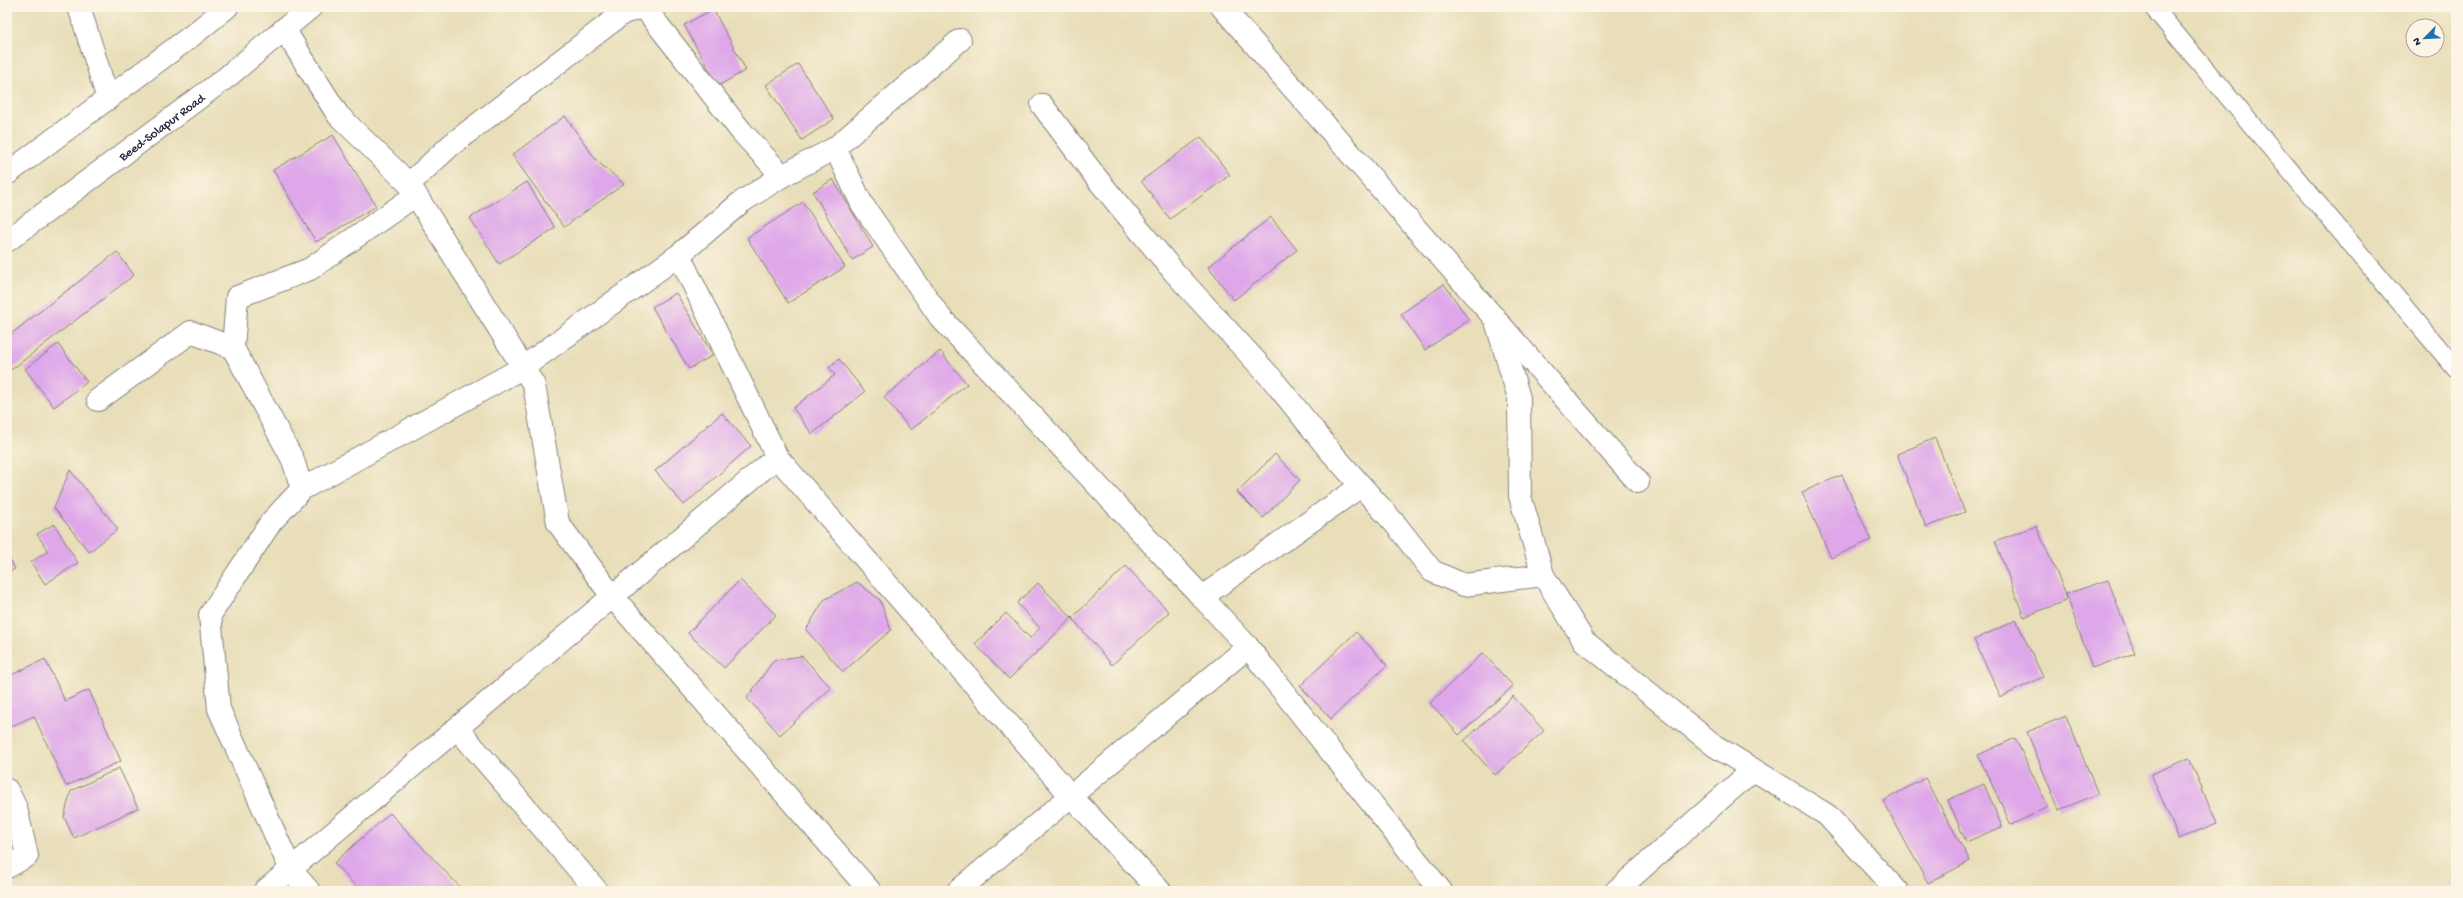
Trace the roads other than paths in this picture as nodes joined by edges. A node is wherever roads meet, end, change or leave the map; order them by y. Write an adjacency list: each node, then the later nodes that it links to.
1 (79, 7): 9 (street)
2 (226, 7): 9 (street)
3 (311, 7): 7 (street, Beed-Solapur Road)
4 (643, 7): 13 (street); 14 (street)
5 (1222, 7): 17 (street)
6 (2154, 7): 20 (lane)
7 (284, 28): 14 (street); 15 (street, Beed-Solapur Road)
8 (960, 40): 11 (street)
9 (108, 99): 12 (street)
10 (1042, 105): 24 (street)
11 (835, 148): 13 (street); 28 (street)
12 (7, 174)
13 (782, 176): 16 (street)
14 (412, 190): 18 (street); 19 (street)
15 (7, 241)
16 (679, 255): 19 (street); 22 (street)
17 (1494, 318): 23 (street); 26 (street)
18 (233, 348): 21 (street); 25 (street)
19 (522, 368): 25 (street); 27 (street)
20 (2456, 369)
21 (98, 400)
22 (777, 457): 27 (street); 33 (street)
23 (1638, 482)
24 (1361, 486): 26 (street); 28 (street)
25 (302, 488): 35 (street)
26 (1543, 575): 31 (street)
27 (612, 596): 30 (street); 39 (street)
28 (1202, 596): 29 (street)
29 (1248, 647): 33 (street); 42 (street)
30 (457, 728): 35 (street); 38 (street)
31 (1753, 770): 43 (street); 44 (street)
32 (7, 790): 34 (street)
33 (1071, 796): 40 (street); 41 (street)
34 (7, 867)
35 (291, 870): 36 (street); 37 (street)
36 (266, 891)
37 (309, 891)
38 (597, 891)
39 (870, 891)
40 (958, 891)
41 (1160, 891)
42 (1441, 891)
43 (1616, 891)
44 (1897, 891)

